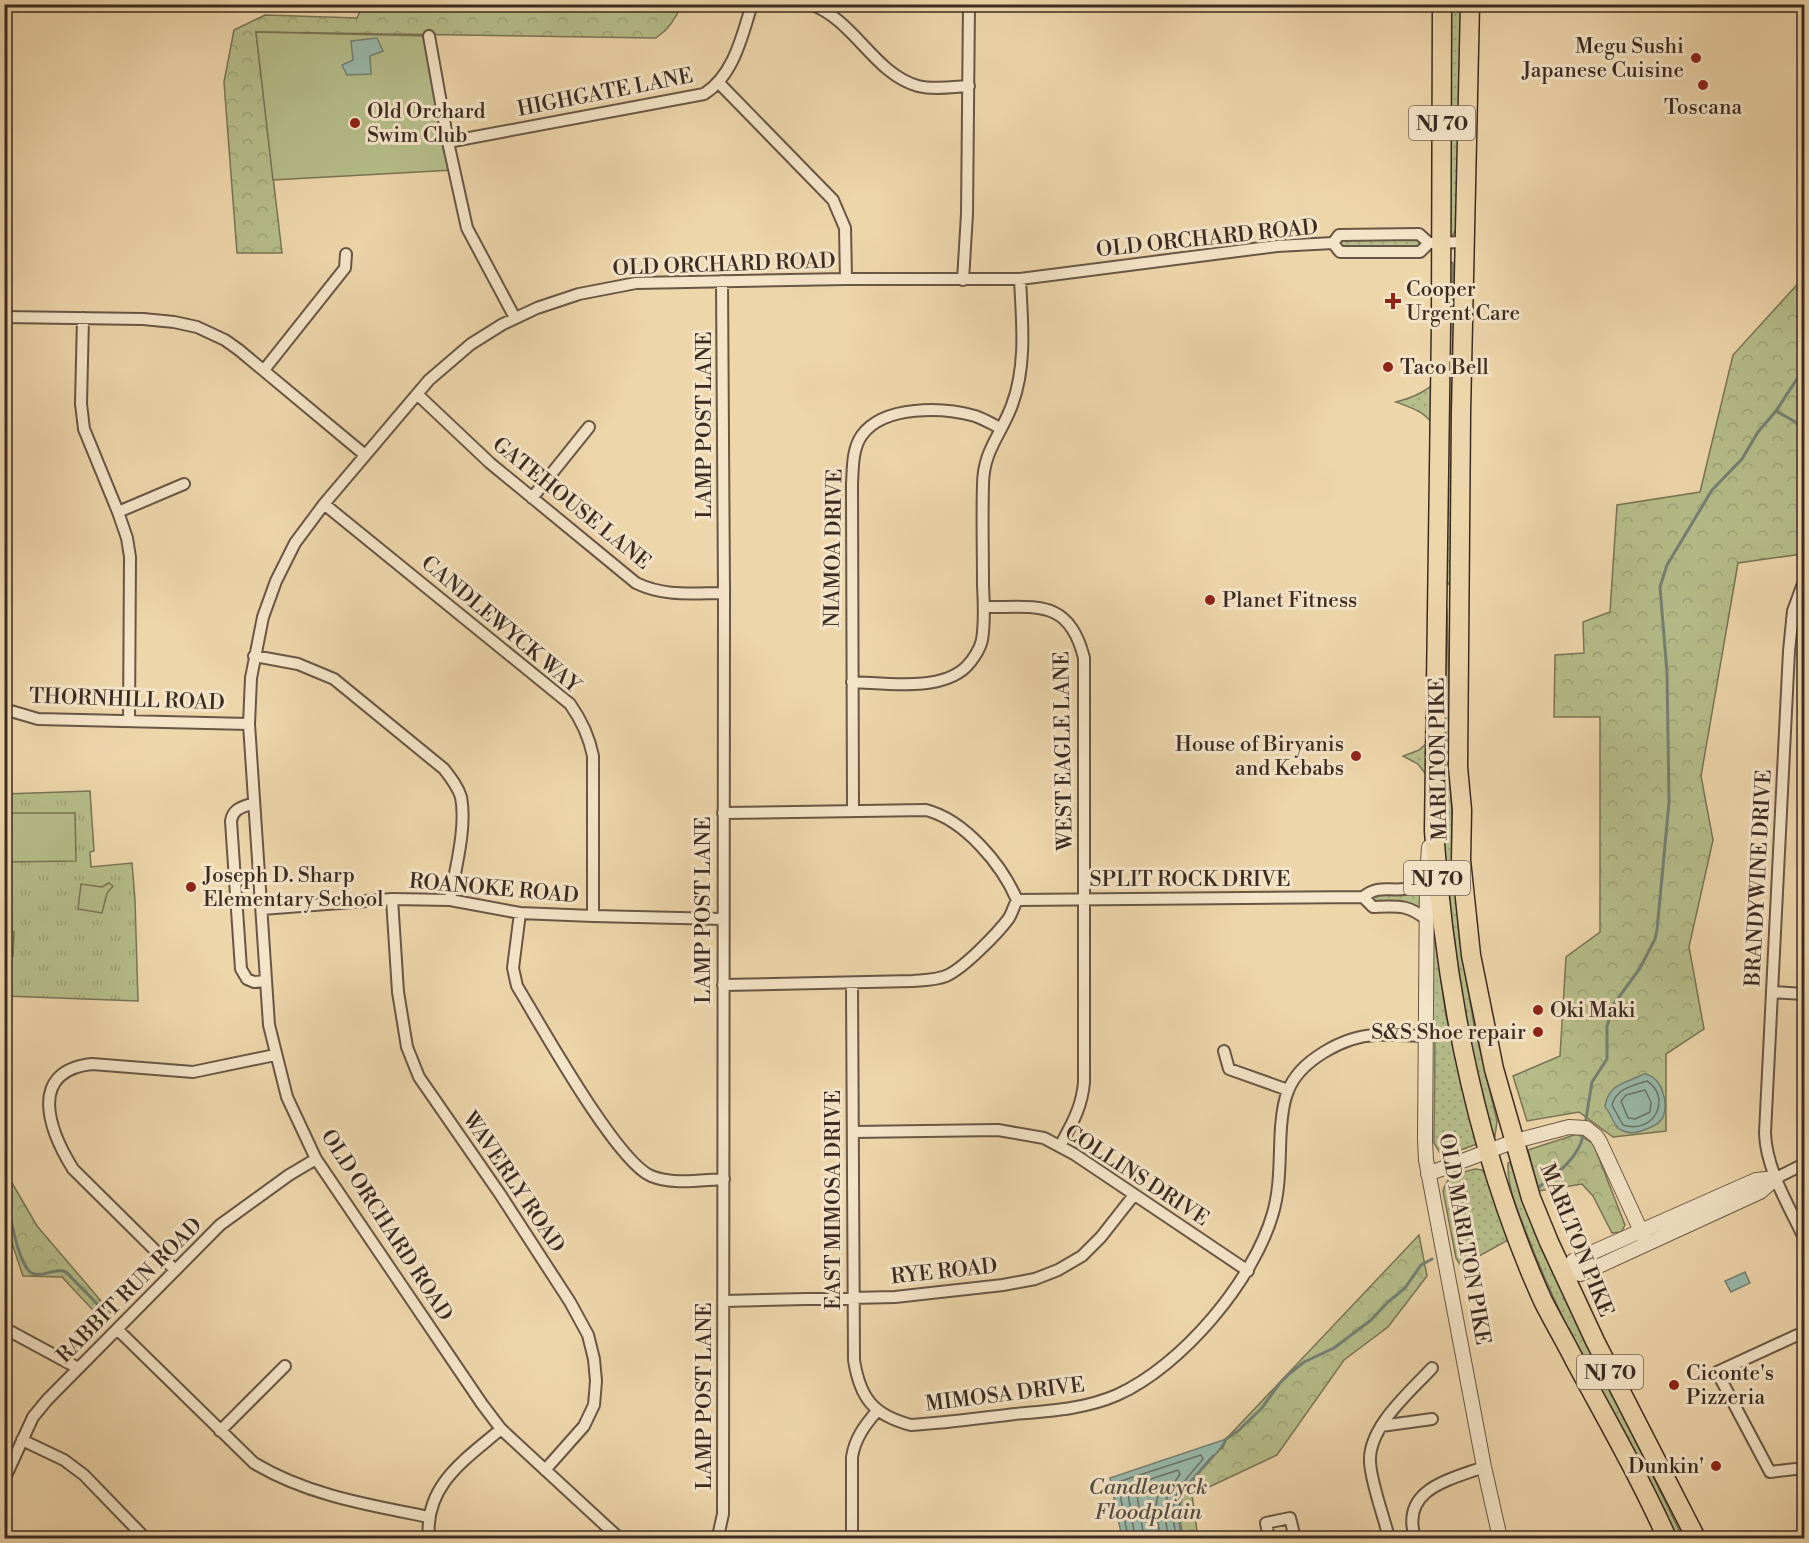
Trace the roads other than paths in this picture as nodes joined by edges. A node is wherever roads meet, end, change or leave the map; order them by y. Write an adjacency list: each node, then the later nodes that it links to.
1 (752, 4): 7 (street, HIGHGATE LANE)
2 (810, 4): 8 (street)
3 (969, 4): 8 (street)
4 (1442, 4): 12 (highway, MARLTON PIKE / NJ 70)
5 (1470, 4): 10 (highway, MARLTON PIKE / NJ 70)
6 (429, 36): 9 (street)
7 (719, 83): 9 (street, HIGHGATE LANE); 14 (street)
8 (969, 86): 16 (street)
9 (447, 142): 20 (street)
10 (1464, 242): 12 (street, OLD ORCHARD ROAD); 35 (highway, MARLTON PIKE / NJ 70)
11 (1333, 243): 12 (street, OLD ORCHARD ROAD); 12 (street, OLD ORCHARD ROAD); 15 (street, OLD ORCHARD ROAD)
12 (1435, 243): 30 (highway, MARLTON PIKE / NJ 70)
13 (346, 254): 21 (street)
14 (846, 279): 16 (street, OLD ORCHARD ROAD); 17 (street, OLD ORCHARD ROAD)
15 (1020, 279): 16 (street, OLD ORCHARD ROAD); 24 (street)
16 (963, 280)
17 (722, 281): 20 (street, OLD ORCHARD ROAD); 32 (street, LAMP POST LANE)
18 (4, 316): 19 (street)
19 (83, 318): 21 (street); 29 (street)
20 (515, 318): 22 (street, OLD ORCHARD ROAD)
21 (264, 370): 25 (street)
22 (417, 394): 25 (street, OLD ORCHARD ROAD); 27 (street, GATEHOUSE LANE)
23 (589, 427): 27 (street)
24 (1000, 428): 33 (street); 38 (street, NIAMOA DRIVE)
25 (365, 455): 28 (street, OLD ORCHARD ROAD)
26 (184, 484): 29 (street)
27 (532, 498): 32 (street, GATEHOUSE LANE)
28 (324, 504): 37 (street, OLD ORCHARD ROAD); 54 (street, CANDLEWYCK WAY)
29 (118, 512): 40 (street)
30 (1438, 575): 35 (highway); 42 (highway, MARLTON PIKE / NJ 70)
31 (1804, 582): 34 (street, BRANDYWINE DRIVE)
32 (724, 592): 45 (street, LAMP POST LANE)
33 (984, 607): 38 (street); 49 (street, WEST EAGLE LANE)
34 (1792, 619): 36 (street); 60 (street, BRANDYWINE DRIVE)
35 (1459, 621): 67 (highway, MARLTON PIKE / NJ 70)
36 (1804, 622)
37 (254, 656): 41 (street, OLD ORCHARD ROAD); 50 (street)
38 (852, 682): 44 (street, NIAMOA DRIVE)
39 (4, 710): 40 (street, THORNHILL ROAD)
40 (129, 721): 41 (street, THORNHILL ROAD)
41 (249, 724): 43 (street, OLD ORCHARD ROAD)
42 (1434, 800): 46 (street, OLD MARLTON PIKE); 69 (highway, MARLTON PIKE / NJ 70)
43 (254, 804): 52 (street, OLD ORCHARD ROAD); 57 (street)
44 (853, 811): 45 (street); 51 (street)
45 (723, 813): 55 (street, LAMP POST LANE)
46 (1427, 878): 47 (street, SPLIT ROCK DRIVE); 56 (street, OLD MARLTON PIKE)
47 (1363, 897): 49 (street, SPLIT ROCK DRIVE); 56 (street, SPLIT ROCK DRIVE)
48 (392, 898): 50 (street, ROANOKE ROAD); 52 (street, ROANOKE ROAD); 98 (street, WAVERLY ROAD)
49 (1084, 899): 51 (street, SPLIT ROCK DRIVE); 68 (street, WEST EAGLE LANE)
50 (450, 900): 53 (street, ROANOKE ROAD)
51 (1017, 900): 58 (street)
52 (262, 909): 57 (street, OLD ORCHARD ROAD)
53 (520, 913): 54 (street, ROANOKE ROAD); 74 (street)
54 (593, 916): 55 (street, ROANOKE ROAD)
55 (723, 919): 59 (street, LAMP POST LANE)
56 (1426, 920): 62 (street, OLD MARLTON PIKE)
57 (266, 981): 64 (street, OLD ORCHARD ROAD)
58 (852, 983): 59 (street); 66 (street, EAST MIMOSA DRIVE)
59 (723, 985): 74 (street, LAMP POST LANE)
60 (1772, 992): 61 (street); 73 (street, BRANDYWINE DRIVE)
61 (1804, 994)
62 (1425, 1036): 65 (street, MIMOSA DRIVE); 72 (street, OLD MARLTON PIKE)
63 (1224, 1050): 65 (street)
64 (275, 1055): 70 (street, OLD ORCHARD ROAD); 79 (street)
65 (1288, 1090): 80 (street, MIMOSA DRIVE)
66 (853, 1132): 68 (street, COLLINS DRIVE); 82 (street, EAST MIMOSA DRIVE)
67 (1515, 1141): 69 (street); 76 (street); 81 (highway, MARLTON PIKE / NJ 70)
68 (1060, 1146): 75 (street, COLLINS DRIVE)
69 (1487, 1151): 72 (street); 111 (highway, MARLTON PIKE / NJ 70)
70 (316, 1159): 79 (street, RABBIT RUN ROAD); 93 (street, OLD ORCHARD ROAD)
71 (1804, 1164): 73 (street)
72 (1428, 1174): 96 (street, OLD MARLTON PIKE)
73 (1776, 1178): 76 (street); 77 (street, BRANDYWINE DRIVE); 78 (street)
74 (724, 1179): 83 (street, LAMP POST LANE)
75 (1134, 1195): 80 (street, COLLINS DRIVE); 82 (street, RYE ROAD)
76 (1641, 1230): 78 (street); 81 (street)
77 (1804, 1238)
78 (1647, 1244): 81 (street)
79 (175, 1270): 85 (street, RABBIT RUN ROAD)
80 (1248, 1271): 90 (street, MIMOSA DRIVE)
81 (1565, 1272): 112 (highway, MARLTON PIKE / NJ 70)
82 (853, 1298): 83 (street, RYE ROAD); 90 (street, EAST MIMOSA DRIVE)
83 (723, 1301): 104 (street, LAMP POST LANE)
84 (4, 1328): 88 (street)
85 (117, 1329): 88 (street, RABBIT RUN ROAD); 94 (street)
86 (1804, 1332): 97 (street)
87 (285, 1366): 94 (street)
88 (78, 1368): 95 (street, RABBIT RUN ROAD)
89 (1432, 1368): 92 (street)
90 (877, 1411): 105 (street)
91 (1432, 1419): 92 (street)
92 (1381, 1426): 108 (street)
93 (501, 1429): 98 (street, OLD ORCHARD ROAD); 100 (street)
94 (220, 1431): 100 (street)
95 (22, 1440): 99 (street, RABBIT RUN ROAD); 101 (street)
96 (1484, 1467): 109 (street); 110 (street, OLD MARLTON PIKE)
97 (1804, 1468)
98 (545, 1470): 103 (street, OLD ORCHARD ROAD)
99 (4, 1480)
100 (429, 1517): 102 (street)
101 (145, 1539)
102 (429, 1539)
103 (619, 1539)
104 (715, 1539)
105 (852, 1539)
106 (1269, 1539): 107 (street)
107 (1295, 1539)
108 (1389, 1539)
109 (1415, 1539)
110 (1500, 1539)
111 (1667, 1539)
112 (1696, 1539)

